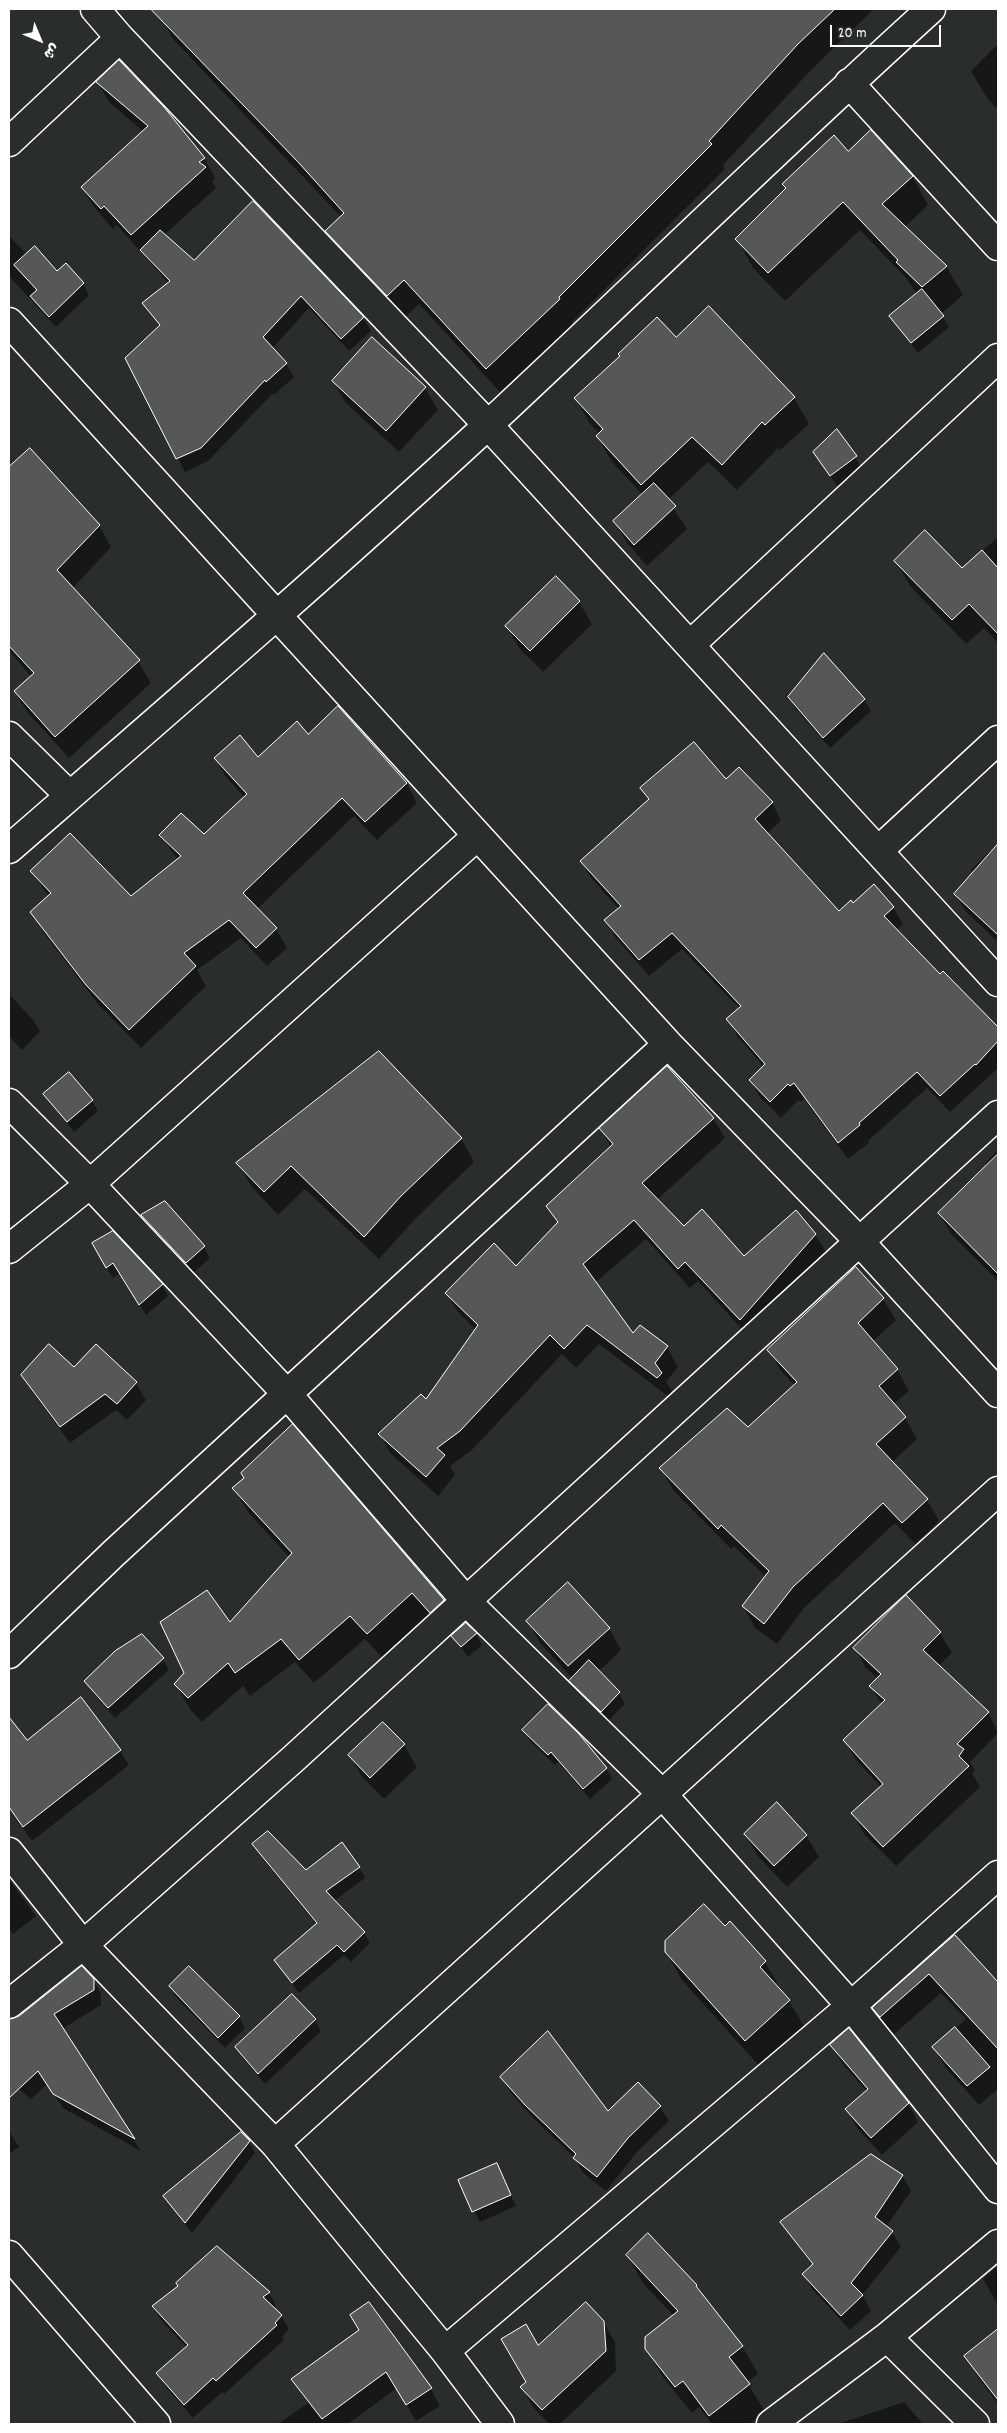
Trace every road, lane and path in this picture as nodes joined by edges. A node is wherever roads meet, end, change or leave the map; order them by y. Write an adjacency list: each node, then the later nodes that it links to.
1 (95, 9): 3 (street)
2 (931, 9): 4 (street)
3 (120, 38): 5 (street); 9 (street)
4 (849, 83): 6 (street); 9 (street)
5 (9, 142)
6 (998, 246)
7 (9, 322): 10 (street)
8 (998, 358): 11 (street)
9 (488, 425): 10 (street); 11 (street)
10 (278, 616): 14 (street); 15 (street)
11 (690, 645): 17 (street)
12 (9, 736): 14 (street)
13 (998, 740): 17 (street)
14 (70, 796): 16 (street)
15 (477, 836): 19 (street); 22 (street)
16 (9, 849)
17 (878, 851): 18 (street)
18 (998, 982)
19 (668, 1044): 23 (street); 25 (street)
20 (9, 1104): 22 (street)
21 (998, 1115): 23 (street)
22 (90, 1184): 24 (street); 25 (street)
23 (858, 1240): 26 (street); 28 (street)
24 (9, 1249)
25 (287, 1394): 28 (street); 29 (street)
26 (998, 1394)
27 (998, 1491): 30 (street)
28 (467, 1602): 30 (street); 33 (street)
29 (9, 1654)
30 (663, 1795): 35 (street); 36 (street)
31 (9, 1852): 33 (street)
32 (998, 1875): 35 (street)
33 (83, 1945): 34 (street); 36 (street)
34 (9, 2004)
35 (851, 2006): 37 (street); 41 (street)
36 (275, 2144): 41 (street)
37 (998, 2189)
38 (998, 2244): 40 (street)
39 (9, 2254): 42 (street)
40 (887, 2337): 44 (street); 45 (street)
41 (446, 2351): 43 (street)
42 (156, 2424)
43 (500, 2424)
44 (771, 2424)
45 (975, 2424)

